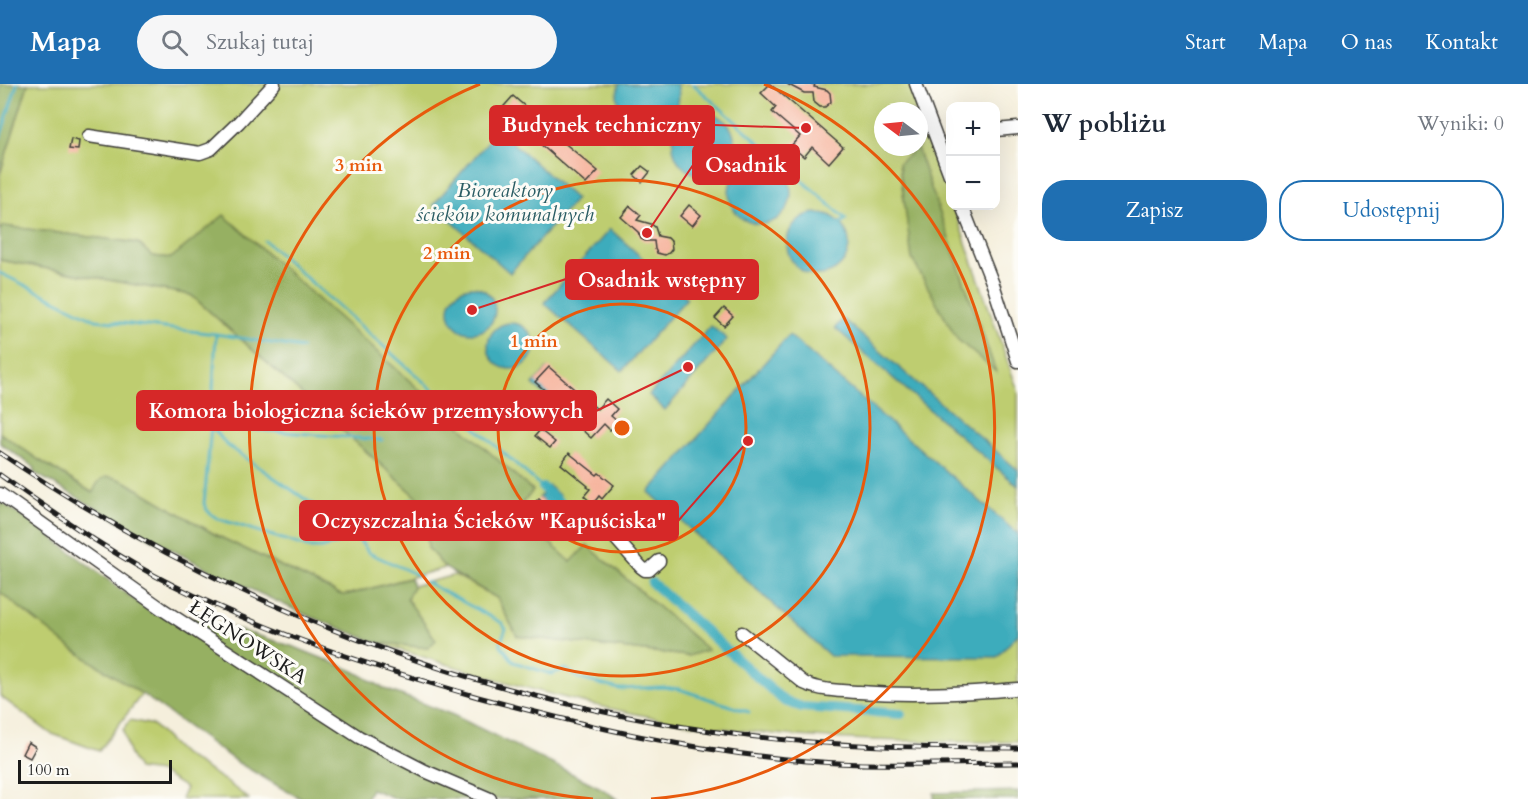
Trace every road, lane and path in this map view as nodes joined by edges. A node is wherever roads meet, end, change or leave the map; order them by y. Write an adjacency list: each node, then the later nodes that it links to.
1 (274, 84): 7 (street)
2 (916, 84): 6 (street)
3 (1018, 128): 4 (street)
4 (1000, 130)
5 (946, 134): 6 (street)
6 (936, 135): 8 (street)
7 (89, 136)
8 (946, 161)
9 (964, 210): 10 (street)
10 (1018, 361)
11 (0, 494): 16 (street, ŁĘGNOWSKA)
12 (602, 523): 13 (street)
13 (659, 561)
14 (742, 633): 15 (street)
15 (1018, 688)
16 (489, 799)

